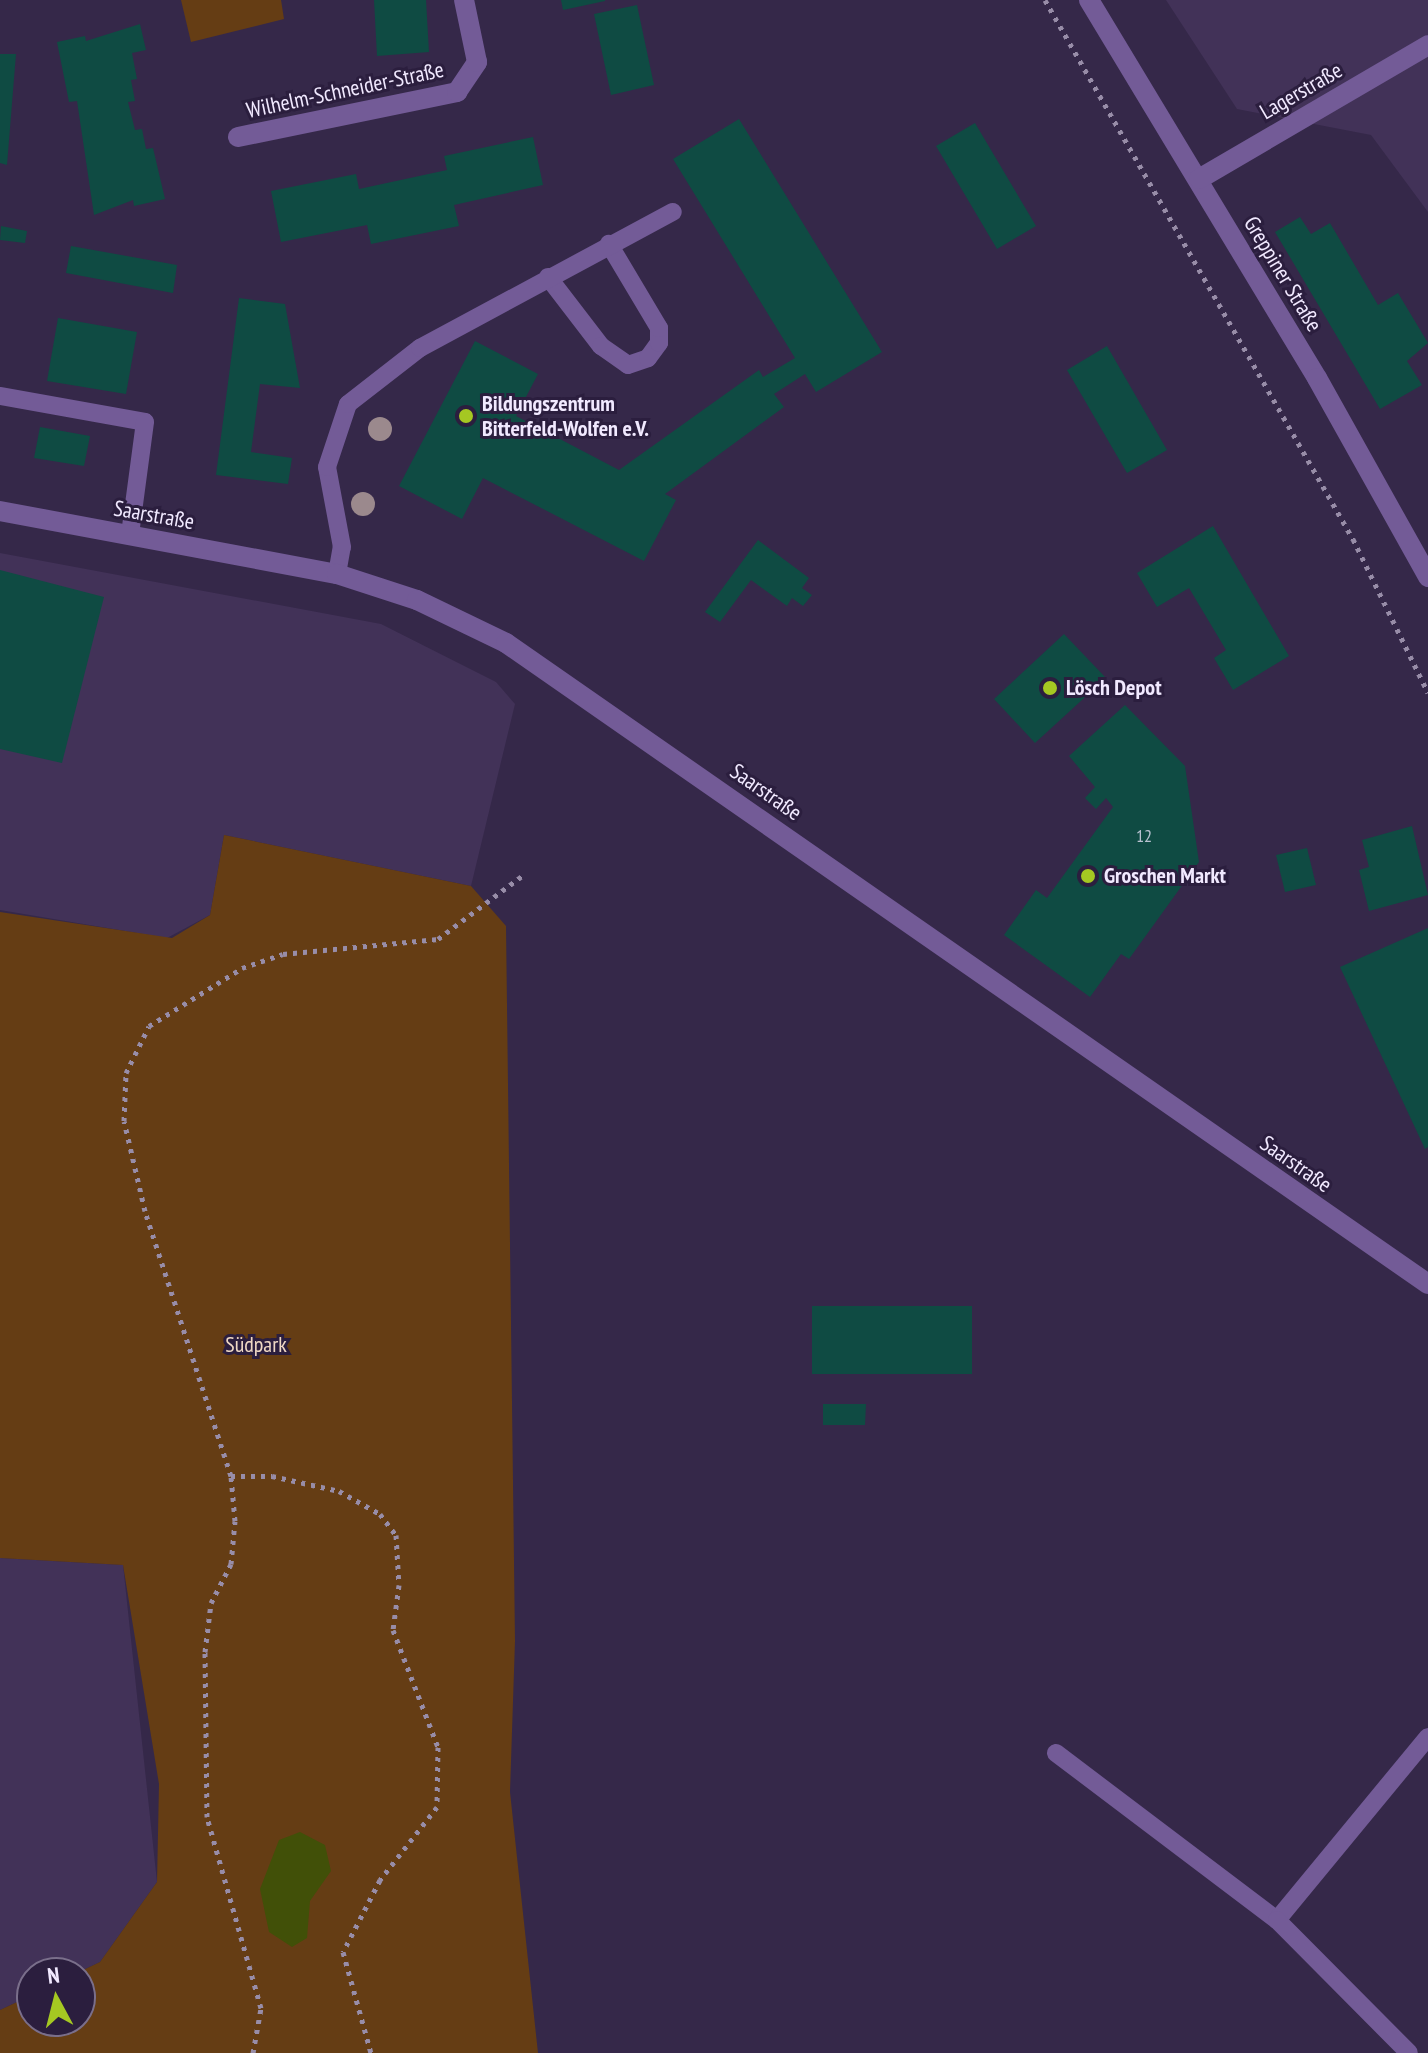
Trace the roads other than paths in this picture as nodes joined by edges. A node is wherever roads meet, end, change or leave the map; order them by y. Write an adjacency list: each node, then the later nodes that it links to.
1 (464, 0): 4 (street, Wilhelm-Schneider-Straße)
2 (1089, 0): 5 (street, Greppiner Straße)
3 (1428, 45): 5 (street, Lagerstraße)
4 (238, 137)
5 (1199, 179): 13 (street, Greppiner Straße)
6 (673, 212): 7 (lane)
7 (609, 244): 8 (lane); 8 (lane)
8 (548, 277): 12 (lane)
9 (1, 396): 11 (lane)
10 (0, 511): 11 (street, Saarstraße)
11 (130, 535): 12 (street, Saarstraße)
12 (337, 574): 14 (street, Saarstraße)
13 (1428, 577)
14 (1428, 1284)
15 (1428, 1737): 17 (lane)
16 (1056, 1753): 17 (lane)
17 (1277, 1920): 18 (lane)
18 (1409, 2053)

